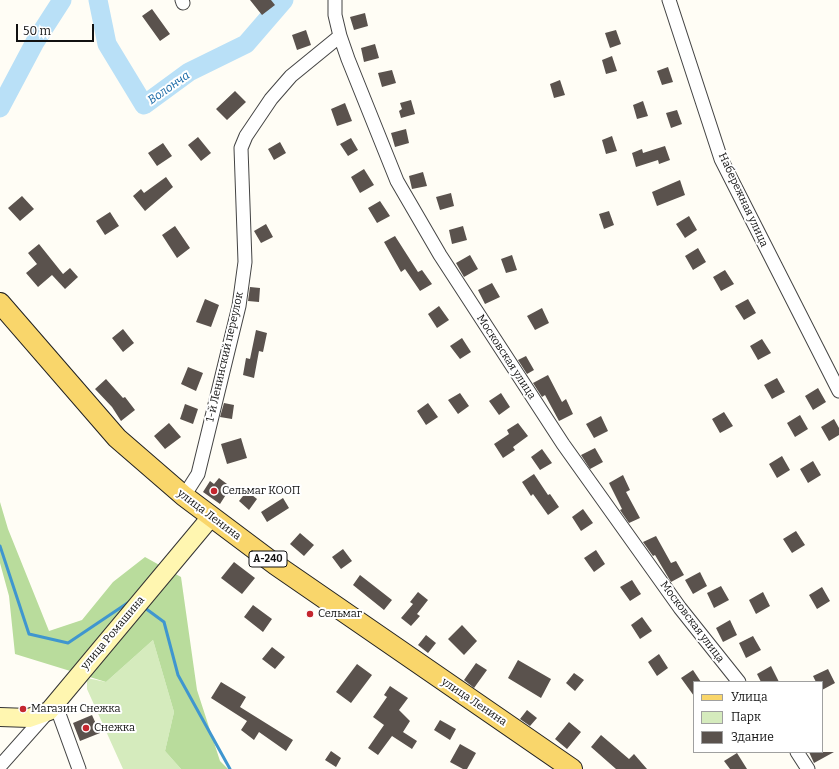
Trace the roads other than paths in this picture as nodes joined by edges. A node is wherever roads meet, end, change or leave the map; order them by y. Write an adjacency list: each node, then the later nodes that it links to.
1 (335, 0): 3 (street, Московская улица)
2 (669, 0): 5 (street, Набережная улица)
3 (340, 36): 6 (street, 1-й Ленинский переулок); 8 (street, Московская улица)
4 (0, 303): 6 (main road, улица Ленина / А-240)
5 (839, 391)
6 (184, 496): 7 (main road, улица Ленина / А-240)
7 (211, 517): 9 (street, улица Ромашина); 14 (main road, улица Ленина / А-240)
8 (738, 681)
9 (52, 707): 10 (street); 12 (street); 13 (street)
10 (0, 717)
11 (798, 753): 15 (street)
12 (0, 766)
13 (78, 769)
14 (572, 769)
15 (808, 769)

